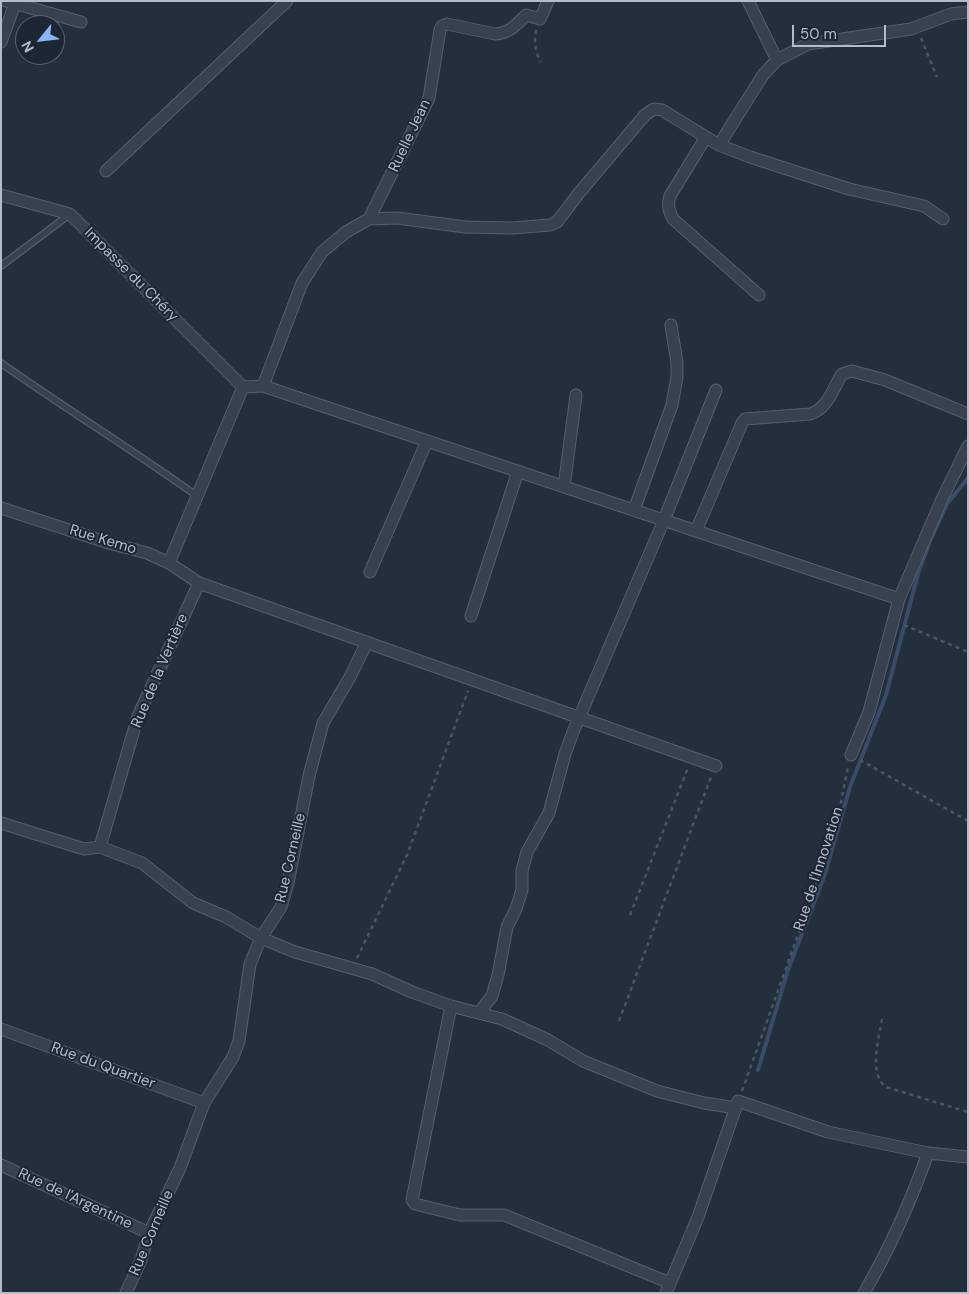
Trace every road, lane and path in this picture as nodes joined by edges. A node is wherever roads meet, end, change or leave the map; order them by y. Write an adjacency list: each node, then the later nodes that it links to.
1 (287, 1): 15 (street)
2 (548, 1): 6 (street)
3 (748, 1): 10 (street)
4 (12, 2): 7 (street); 9 (street)
5 (968, 12): 8 (street)
6 (540, 19): 11 (path); 18 (street, Ruelle Jean)
7 (81, 22)
8 (916, 27): 10 (street); 12 (path)
9 (1, 42)
10 (777, 60): 14 (street)
11 (541, 62)
12 (937, 77)
13 (706, 137): 14 (street); 18 (street); 21 (street)
14 (719, 144): 19 (street)
15 (106, 170)
16 (1, 195): 17 (street, Impasse du Chéry)
17 (70, 214): 20 (lane); 25 (street, Impasse du Chéry)
18 (369, 219): 24 (street)
19 (943, 219)
20 (1, 266)
21 (758, 295)
22 (671, 325): 35 (street)
23 (1, 364): 33 (lane)
24 (263, 386): 25 (street); 29 (street)
25 (243, 387): 33 (street)
26 (716, 390): 36 (street)
27 (576, 395): 32 (street)
28 (968, 414): 37 (street)
29 (427, 441): 31 (street); 39 (street)
30 (968, 446): 41 (street)
31 (518, 471): 32 (street); 42 (street)
32 (564, 487): 35 (street)
33 (197, 496): 38 (street)
34 (1, 508): 38 (street, Rue Kemo)
35 (634, 510): 36 (street)
36 (664, 520): 37 (street); 47 (street)
37 (696, 531): 41 (street)
38 (169, 563): 40 (street, Rue Kemo)
39 (370, 572)
40 (198, 583): 44 (street, Rue Kemo); 53 (street, Rue de la Vertière)
41 (899, 599): 48 (street)
42 (471, 616)
43 (902, 624): 45 (path)
44 (367, 642): 46 (street, Rue Kemo); 55 (street, Rue Corneille)
45 (968, 652)
46 (472, 680): 47 (street, Rue Kemo); 56 (path)
47 (580, 717): 49 (street, Rue Kemo); 58 (street)
48 (851, 755): 51 (path); 63 (path, Rue de l'Innovation)
49 (692, 758): 50 (street, Rue Kemo); 54 (path)
50 (716, 766): 60 (path)
51 (968, 821)
52 (1, 822): 53 (street)
53 (100, 847): 55 (street)
54 (630, 915)
55 (261, 938): 56 (street); 62 (street, Rue Corneille)
56 (352, 968): 57 (street)
57 (450, 1006): 58 (street); 69 (street)
58 (479, 1013): 63 (street)
59 (882, 1019): 64 (path)
60 (619, 1020)
61 (1, 1029): 62 (street, Rue du Quartier)
62 (204, 1103): 68 (street, Rue Corneille)
63 (737, 1104): 65 (street); 69 (street)
64 (968, 1112)
65 (928, 1152): 66 (street); 71 (street)
66 (968, 1156)
67 (1, 1165): 68 (street, Rue de l'Argentine)
68 (149, 1233): 70 (street, Rue Corneille)
69 (668, 1288)
70 (126, 1293)
71 (864, 1293)

